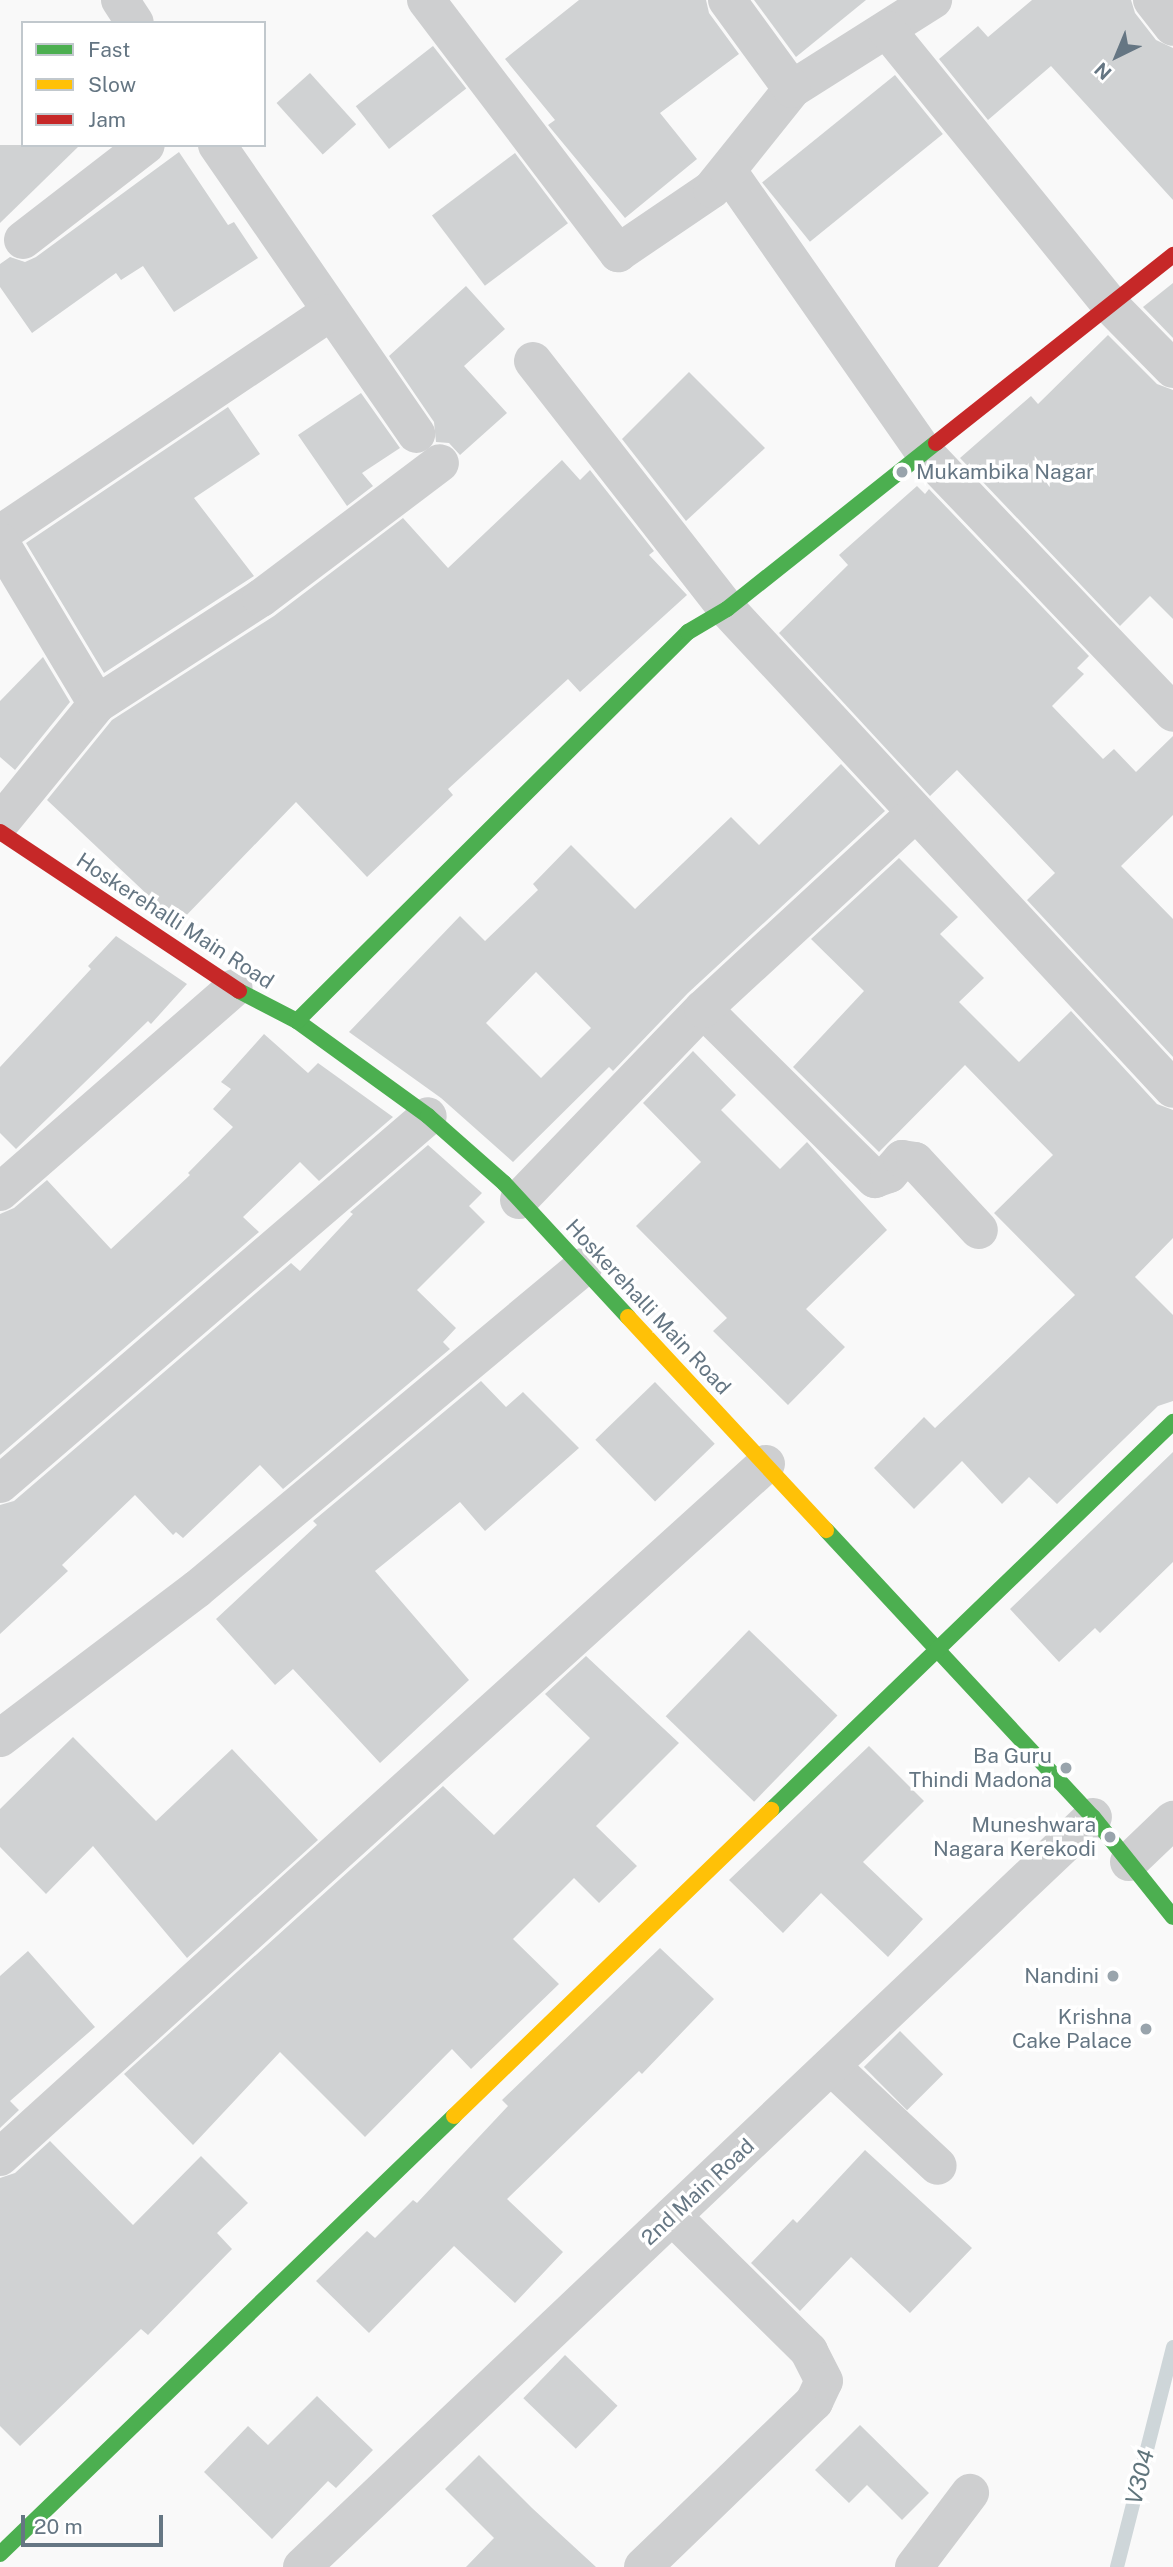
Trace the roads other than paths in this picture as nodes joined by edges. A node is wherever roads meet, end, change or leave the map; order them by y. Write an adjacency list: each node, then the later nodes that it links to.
1 (120, 0): 6 (street)
2 (426, 0): 12 (street)
3 (727, 0): 9 (street)
4 (933, 0): 8 (street)
5 (1152, 0): 7 (street)
6 (134, 21)
7 (1173, 27)
8 (887, 30): 9 (street); 15 (street)
9 (792, 89): 12 (street)
10 (143, 147): 13 (street)
11 (218, 147): 16 (street)
12 (727, 171): 19 (street)
13 (23, 240)
14 (1173, 255): 15 (street)
15 (1112, 307): 18 (street); 19 (street)
16 (329, 313): 20 (street); 23 (street)
17 (533, 361): 22 (street)
18 (1173, 369)
19 (923, 451): 22 (street); 24 (street)
20 (0, 534)
21 (0, 542): 23 (street)
22 (727, 609): 25 (street); 30 (street)
23 (97, 704): 26 (street)
24 (1173, 713)
25 (914, 814): 29 (street); 31 (street)
26 (0, 823)
27 (0, 832): 28 (street, Hoskerehalli Main Road)
28 (234, 988): 30 (street, Hoskerehalli Main Road); 33 (street)
29 (703, 1009): 34 (street); 35 (street)
30 (298, 1021): 32 (street, Hoskerehalli Main Road)
31 (1173, 1089)
32 (428, 1116): 34 (street, Hoskerehalli Main Road); 39 (street)
33 (0, 1192)
34 (519, 1200): 36 (street, Hoskerehalli Main Road)
35 (979, 1230)
36 (583, 1267): 38 (street, Hoskerehalli Main Road); 41 (street)
37 (1173, 1422): 40 (street)
38 (766, 1464): 40 (street, Hoskerehalli Main Road); 47 (street)
39 (0, 1484)
40 (935, 1651): 42 (street, Hoskerehalli Main Road); 51 (street)
41 (0, 1738)
42 (1093, 1817): 44 (street, Hoskerehalli Main Road); 46 (street, 2nd Main Road)
43 (1173, 1820): 44 (street)
44 (1129, 1862): 45 (street, Hoskerehalli Main Road)
45 (1173, 1917)
46 (831, 2066): 48 (street); 49 (street, 2nd Main Road)
47 (0, 2157)
48 (938, 2166)
49 (672, 2216): 52 (street, 2nd Main Road); 53 (street)
50 (970, 2493): 54 (street)
51 (0, 2554)
52 (302, 2567)
53 (643, 2567)
54 (914, 2567)

